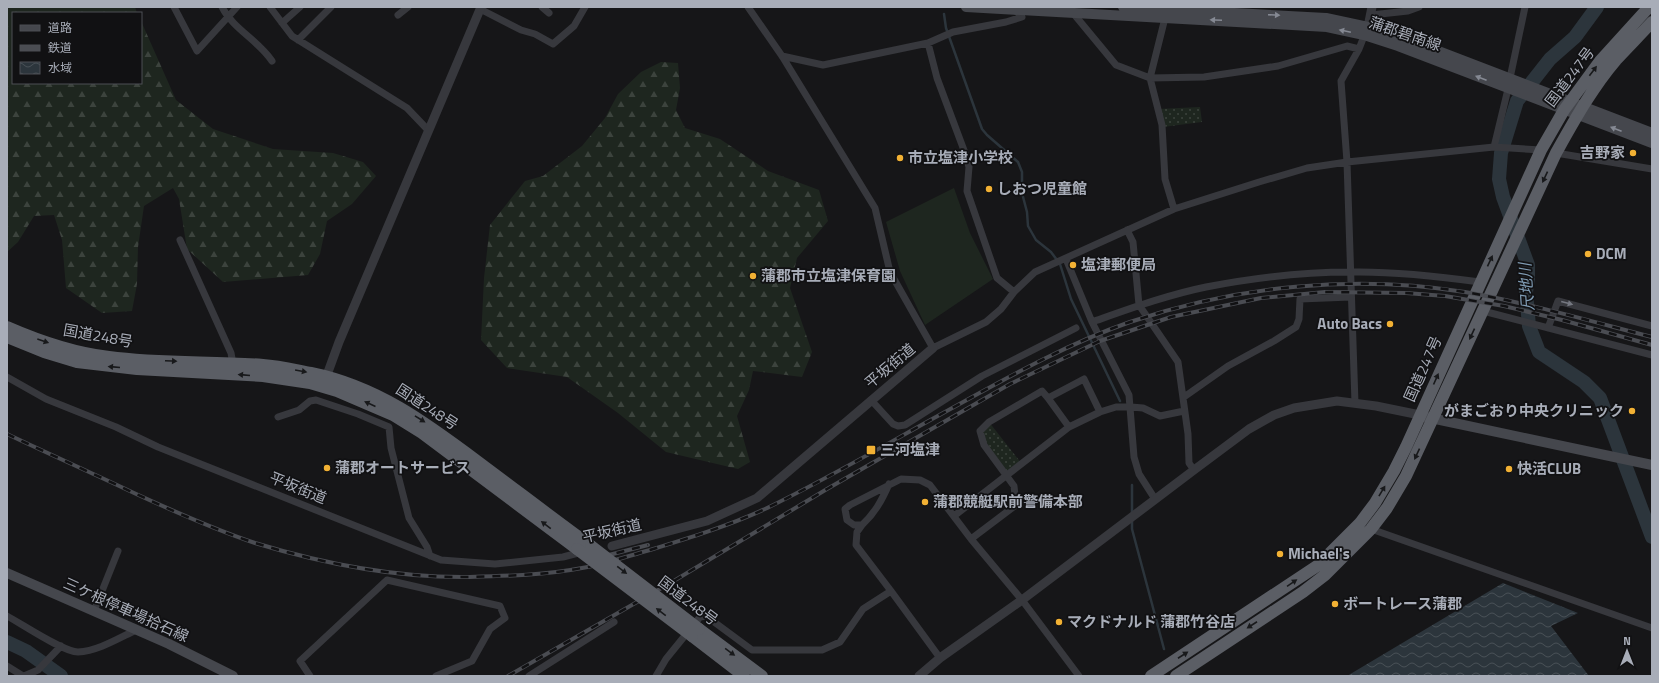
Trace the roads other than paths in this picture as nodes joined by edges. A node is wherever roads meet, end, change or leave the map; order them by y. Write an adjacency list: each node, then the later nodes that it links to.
1 (174, 7): 23 (street)
2 (222, 7): 23 (street)
3 (237, 7): 23 (street)
4 (270, 7): 26 (street)
5 (300, 7): 26 (street)
6 (331, 7): 28 (street)
7 (408, 7): 22 (street)
8 (542, 7): 20 (street)
9 (585, 7): 16 (street)
10 (748, 7): 31 (street)
11 (966, 7): 18 (main road, 蒲郡碧南線)
12 (1124, 7): 27 (main road, 蒲郡碧南線, one-way to 27)
13 (1419, 7): 19 (street)
14 (1525, 7): 34 (street)
15 (1649, 7): 36 (highway, 国道247号, one-way to 15)
16 (480, 8): 38 (street)
17 (1051, 9): 18 (main road, 蒲郡碧南線); 21 (main road, 蒲郡碧南線)
18 (1015, 10): 29 (street)
19 (1372, 11): 27 (street)
20 (549, 13)
21 (1073, 13): 24 (main road, 蒲郡碧南線); 33 (street)
22 (398, 14)
23 (227, 18): 32 (street)
24 (1165, 18): 27 (main road, 蒲郡碧南線, one-way to 24); 33 (street)
25 (1652, 22): 37 (highway, 国道247号)
26 (282, 23): 28 (street)
27 (1366, 31): 30 (street); 34 (main road, 蒲郡碧南線); 35 (main road, 蒲郡碧南線, one-way to 27)
28 (298, 40): 38 (street)
29 (928, 42): 31 (street); 52 (street)
30 (1359, 49): 33 (street); 44 (street)
31 (782, 56): 62 (street)
32 (272, 61)
33 (1150, 78): 46 (street)
34 (1510, 78): 36 (main road, 蒲郡碧南線)
35 (1512, 90): 36 (main road, 蒲郡碧南線); 41 (street)
36 (1567, 106): 37 (main road, 蒲郡碧南線); 42 (highway, 国道247号)
37 (1581, 110): 39 (main road, 蒲郡碧南線); 40 (main road, 蒲郡碧南線, one-way to 37); 43 (highway, 国道247号)
38 (428, 130): 66 (street)
39 (1652, 133)
40 (1652, 143)
41 (1496, 147): 42 (street, 平坂街道); 44 (street, 平坂街道)
42 (1541, 150): 51 (highway, 国道247号, one-way to 42)
43 (1556, 153): 45 (street); 55 (highway, 国道247号, one-way to 55)
44 (1347, 162): 46 (street, 平坂街道); 50 (street)
45 (1652, 169)
46 (1174, 209): 47 (street, 平坂街道)
47 (1127, 230): 49 (street, 平坂街道); 54 (street)
48 (180, 240): 64 (street)
49 (1060, 261): 52 (street, 平坂街道); 56 (street)
50 (1351, 272): 51 (street); 53 (street); 54 (street)
51 (1480, 282): 74 (highway, 国道247号, one-way to 51)
52 (1014, 292): 62 (street, 平坂街道)
53 (1351, 297): 68 (street); 70 (street)
54 (1139, 305): 56 (street); 68 (street)
55 (1483, 311): 60 (street); 76 (highway, 国道247号, one-way to 76)
56 (1092, 322): 71 (street)
57 (1652, 326): 60 (street, one-way to 57)
58 (7, 327): 64 (highway, 国道248号, one-way to 64)
59 (1076, 328): 69 (street)
60 (1548, 328): 63 (street)
61 (7, 337): 66 (highway, 国道248号, one-way to 61)
62 (934, 348): 69 (street, 平坂街道)
63 (1652, 355)
64 (233, 364): 66 (highway, 国道248号, one-way to 66)
65 (7, 377): 89 (street, 平坂街道)
66 (325, 381): 98 (highway, 国道248号, one-way to 66, bridge); 98 (highway, 国道248号, one-way to 98, bridge)
67 (1048, 398): 73 (street); 77 (street); 80 (street)
68 (1184, 398): 72 (street)
69 (871, 400): 87 (street, 平坂街道)
70 (1355, 403): 74 (street); 79 (street)
71 (1131, 407): 72 (street); 73 (street); 82 (street)
72 (1184, 411): 79 (street)
73 (1100, 412): 77 (street)
74 (1420, 415): 76 (main road); 112 (highway, 国道247号, one-way to 74)
75 (278, 418): 89 (street)
76 (1433, 419): 78 (main road); 85 (highway, 国道247号, one-way to 85)
77 (1069, 427): 80 (street)
78 (1652, 465)
79 (1194, 470): 82 (street)
80 (1006, 476): 83 (street); 86 (street)
81 (889, 484): 83 (street); 84 (street); 84 (street)
82 (1155, 499): 92 (street)
83 (954, 516): 86 (street)
84 (862, 525): 91 (street)
85 (1371, 529): 96 (street); 113 (highway, 国道247号, one-way to 113)
86 (971, 539): 92 (street)
87 (612, 546): 89 (street, 平坂街道)
88 (118, 551): 93 (street)
89 (430, 556)
90 (7, 573): 93 (main road, 三ケ根停車場拾石線)
91 (891, 591): 100 (street); 107 (street)
92 (1022, 600): 100 (street); 111 (street)
93 (94, 611): 97 (main road, 三ケ根停車場拾石線)
94 (7, 616): 99 (street)
95 (614, 622): 106 (street)
96 (1652, 628)
97 (136, 630): 99 (street); 103 (main road, 三ケ根停車場拾石線)
98 (695, 632): 108 (highway, 国道248号); 109 (highway, 国道248号, one-way to 109)
99 (61, 646): 102 (street)
100 (940, 658): 110 (street)
101 (7, 666): 102 (street)
102 (24, 676)
103 (233, 676)
104 (310, 676): 105 (street)
105 (436, 676)
106 (529, 676)
107 (656, 676)
108 (744, 676)
109 (762, 676)
110 (918, 676)
111 (1079, 676)
112 (1151, 676)
113 (1176, 676)

